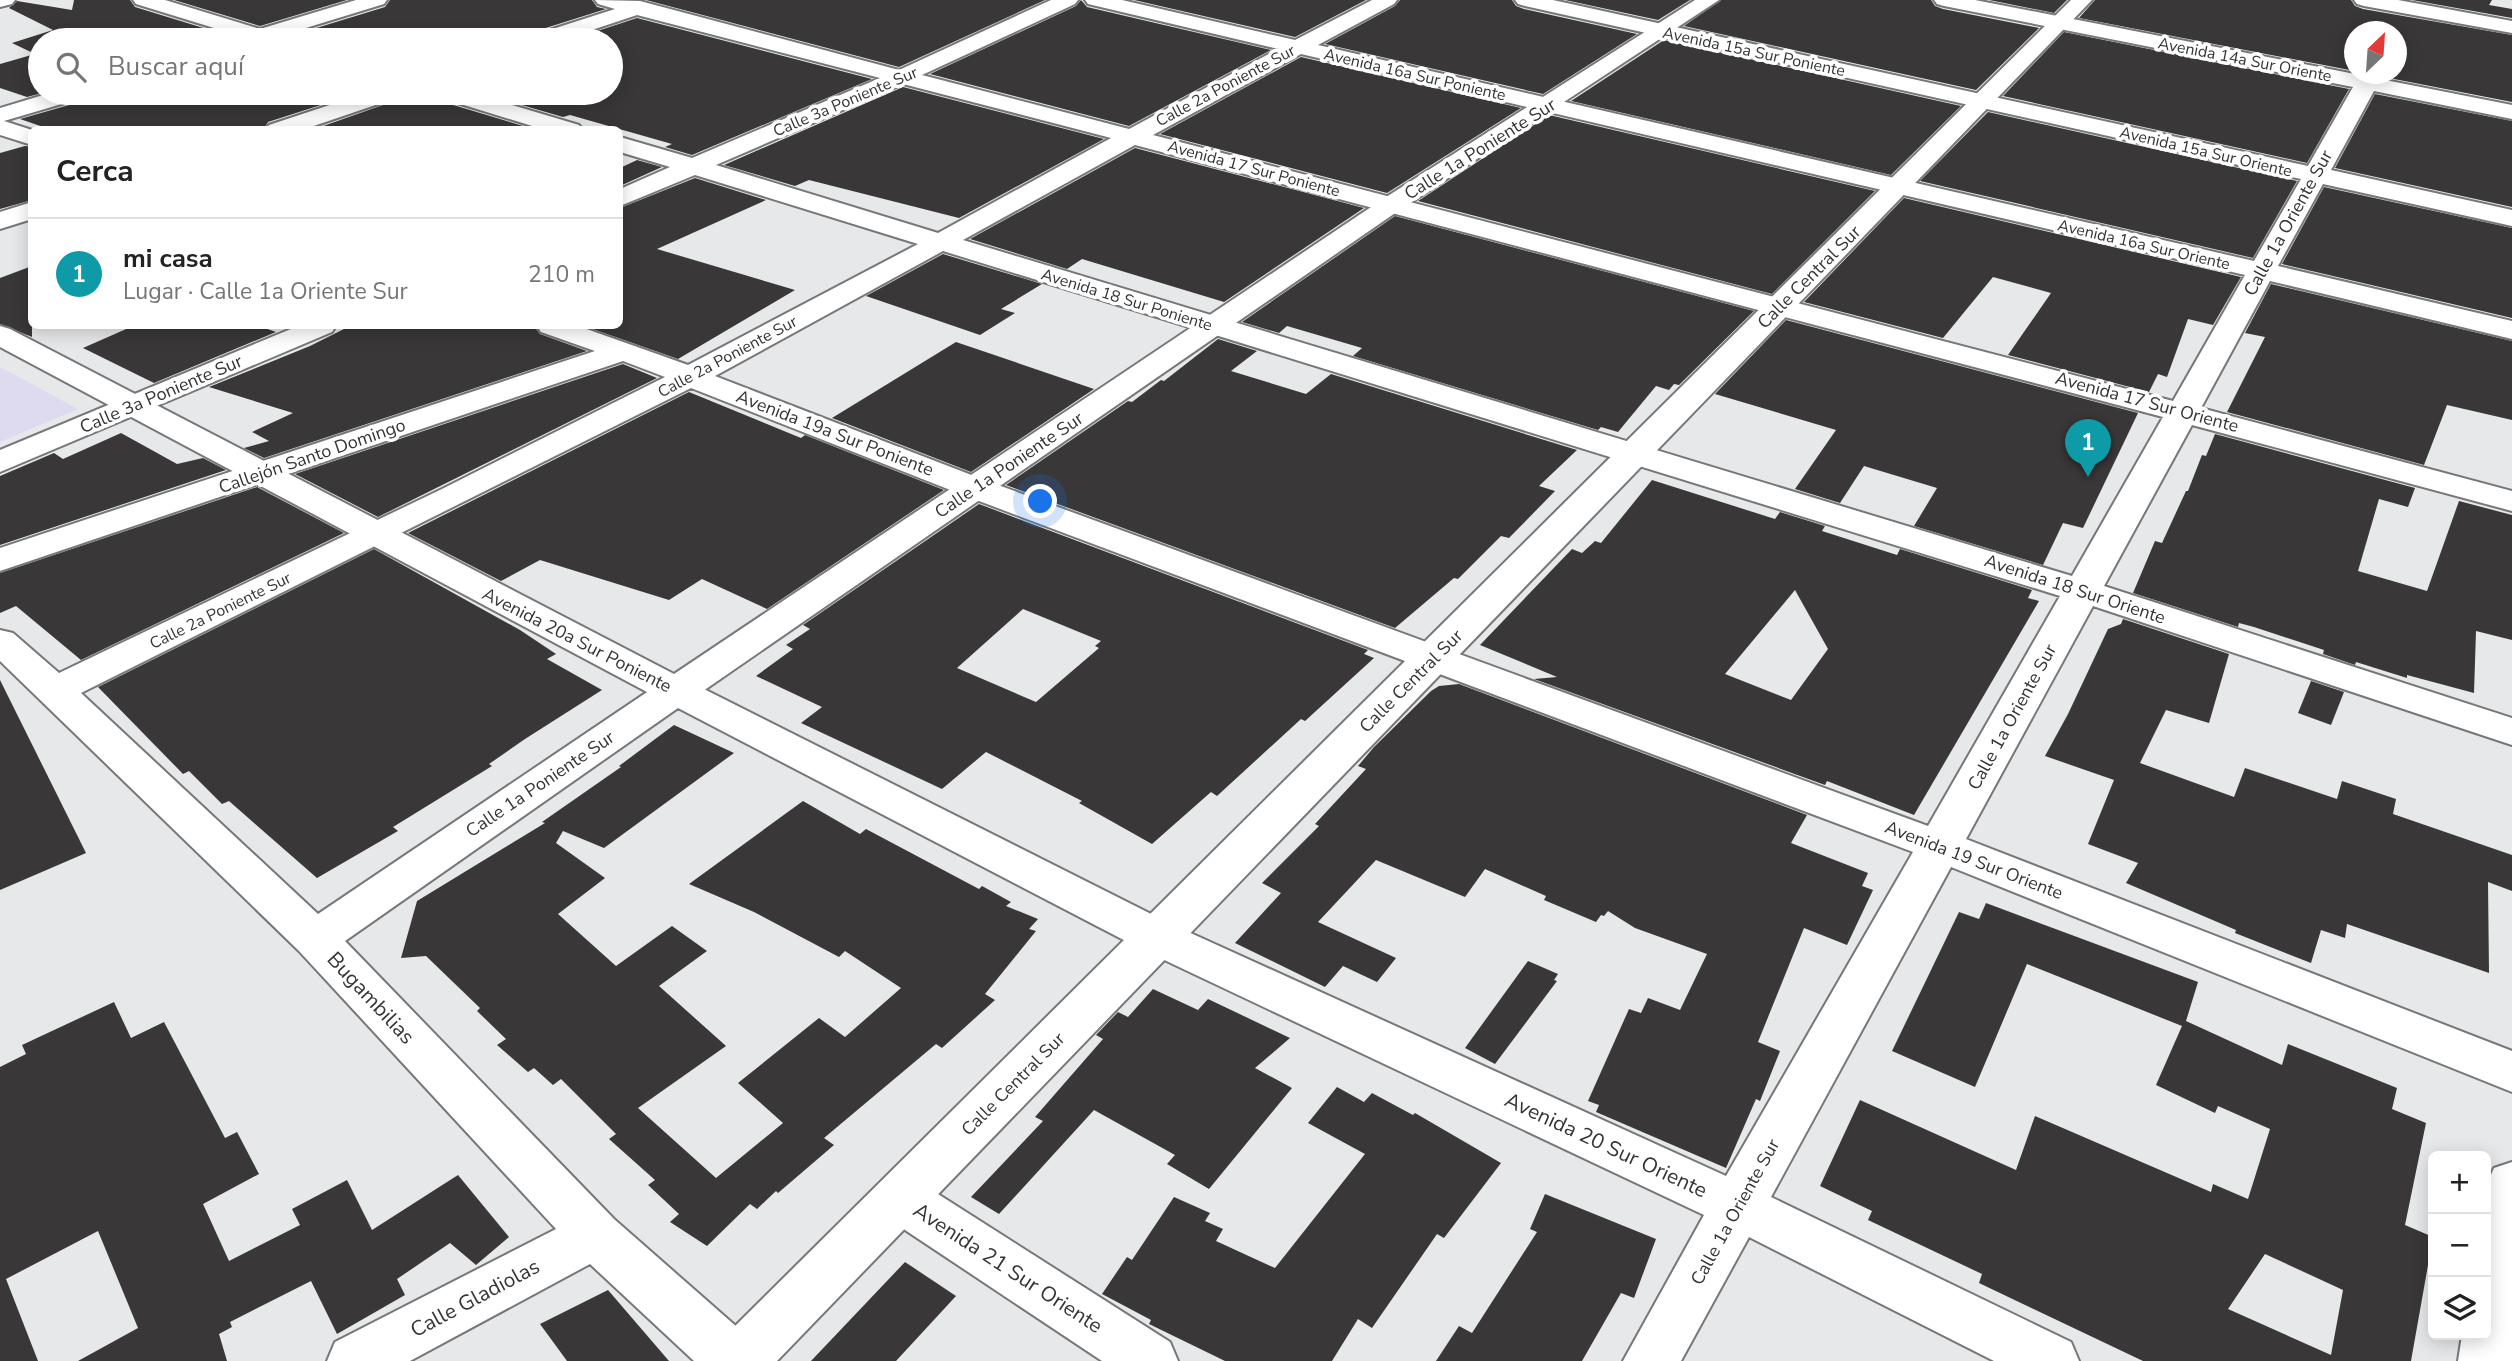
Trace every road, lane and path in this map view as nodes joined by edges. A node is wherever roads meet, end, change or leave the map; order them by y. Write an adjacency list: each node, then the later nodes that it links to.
1 (5, 0): 13 (street)
2 (143, 0): 19 (street)
3 (377, 0): 20 (street)
4 (605, 0): 15 (street, Avenida 17 Sur Poniente)
5 (660, 0): 15 (street)
6 (1068, 0): 25 (street, Calle 3a Poniente Sur)
7 (1094, 0): 23 (street, Avenida 16a Sur Poniente)
8 (1387, 0): 23 (street, Calle 2a Poniente Sur)
9 (1525, 0): 22 (street, Avenida 15a Sur Poniente)
10 (1709, 0): 22 (street, Calle 1a Poniente Sur)
11 (1944, 0): 16 (street, Avenida 14a Sur Oriente)
12 (2364, 0): 14 (street)
13 (0, 1)
14 (2410, 4): 17 (street); 18 (street)
15 (636, 8): 21 (street); 25 (street, Avenida 17 Sur Poniente)
16 (2071, 11): 24 (street, Avenida 14a Sur Oriente); 28 (street, Calle Central Sur)
17 (2401, 21)
18 (2512, 27)
19 (228, 28)
20 (294, 28)
21 (577, 28)
22 (1661, 31): 28 (street, Avenida 15a Sur Poniente); 29 (street, Calle 1a Poniente Sur)
23 (1296, 47): 29 (street, Avenida 16a Sur Poniente); 38 (street, Calle 2a Poniente Sur)
24 (2344, 72)
25 (901, 77): 38 (street, Avenida 17 Sur Poniente); 41 (street, Calle 3a Poniente Sur)
26 (2366, 84): 42 (street, Calle 1a Oriente Sur)
27 (2394, 84): 33 (street, Avenida 14a Sur Oriente)
28 (1983, 100): 42 (street, Avenida 15a Sur Oriente); 43 (street, Calle Central Sur)
29 (1551, 104): 43 (street, Avenida 16a Sur Poniente); 45 (street, Calle 1a Poniente Sur)
30 (34, 105): 34 (street)
31 (352, 105): 35 (street)
32 (488, 105): 36 (street)
33 (2512, 112)
34 (0, 115)
35 (289, 126)
36 (557, 126)
37 (0, 127): 39 (street)
38 (1129, 136): 45 (street, Avenida 17 Sur Poniente); 49 (street, Calle 2a Poniente Sur)
39 (28, 137)
40 (623, 145): 41 (street, Avenida 18 Sur Poniente)
41 (693, 167): 44 (street, Calle 3a Poniente Sur); 49 (street, Avenida 18 Sur Poniente)
42 (2315, 175): 47 (street, Avenida 15a Sur Oriente); 50 (street, Calle 1a Oriente Sur)
43 (1899, 185): 50 (street, Avenida 16a Sur Oriente); 51 (street, Calle Central Sur)
44 (623, 197)
45 (1392, 204): 51 (street, Avenida 17 Sur Poniente); 52 (street, Calle 1a Poniente Sur)
46 (28, 211): 48 (street)
47 (2512, 218)
48 (0, 221)
49 (941, 242): 52 (street, Avenida 18 Sur Poniente); 58 (street, Calle 2a Poniente Sur)
50 (2261, 272): 55 (street, Avenida 16a Sur Oriente); 60 (street, Calle 1a Oriente Sur)
51 (1781, 305): 60 (street, Avenida 17 Sur Oriente); 61 (street, Calle Central Sur)
52 (1215, 325): 61 (street, Avenida 18 Sur Poniente); 64 (street, Calle 1a Poniente Sur)
53 (315, 329): 59 (street, Calle 3a Poniente Sur)
54 (560, 329): 57 (street, Avenida 19a Sur Poniente)
55 (2512, 330)
56 (0, 335): 59 (street, Avenida 20a Sur Poniente)
57 (624, 351): 58 (street, Avenida 19a Sur Poniente); 63 (street, Callejón Santo Domingo)
58 (690, 377): 64 (street, Avenida 19a Sur Poniente); 66 (street, Calle 2a Poniente Sur)
59 (135, 406): 62 (street, Calle 3a Poniente Sur); 63 (street, Avenida 20a Sur Poniente)
60 (2183, 411): 65 (street, Avenida 17 Sur Oriente); 68 (street, Calle 1a Oriente Sur)
61 (1635, 453): 68 (street, Avenida 18 Sur Oriente); 70 (street, Calle Central Sur)
62 (0, 462)
63 (260, 474): 66 (street, Avenida 20a Sur Poniente); 67 (street, Callejón Santo Domingo)
64 (975, 488): 70 (street, Avenida 19a Sur Poniente); 72 (street, Calle 1a Poniente Sur)
65 (2512, 501)
66 (374, 534): 71 (street, Calle 2a Poniente Sur); 72 (street, Avenida 20a Sur Poniente)
67 (0, 560)
68 (2082, 591): 73 (street, Avenida 18 Sur Oriente); 74 (street, Calle 1a Oriente Sur)
69 (1, 641): 71 (street, Bugambilias)
70 (1433, 658): 74 (street, Avenida 19 Sur Oriente); 75 (street, Calle Central Sur)
71 (55, 690): 76 (street, Bugambilias)
72 (676, 691): 75 (street, Avenida 20a Sur Poniente); 76 (street, Calle 1a Poniente Sur)
73 (2512, 732)
74 (1940, 846): 77 (street, Avenida 19 Sur Oriente); 80 (street, Calle 1a Oriente Sur)
75 (1157, 937): 79 (street, Calle Central Sur); 80 (street, Avenida 20 Sur Oriente)
76 (315, 939): 81 (street, Bugambilias)
77 (2512, 1072)
78 (2512, 1184): 87 (street)
79 (901, 1198): 83 (street, Calle Central Sur); 84 (street, Avenida 21 Sur Oriente)
80 (1738, 1206): 85 (street, Calle 1a Oriente Sur); 86 (street, Avenida 20 Sur Oriente)
81 (595, 1236): 82 (street, Calle Gladiolas); 83 (street, Bugambilias)
82 (355, 1361)
83 (737, 1361)
84 (1150, 1361)
85 (1651, 1361)
86 (2051, 1361)
87 (2486, 1361)

